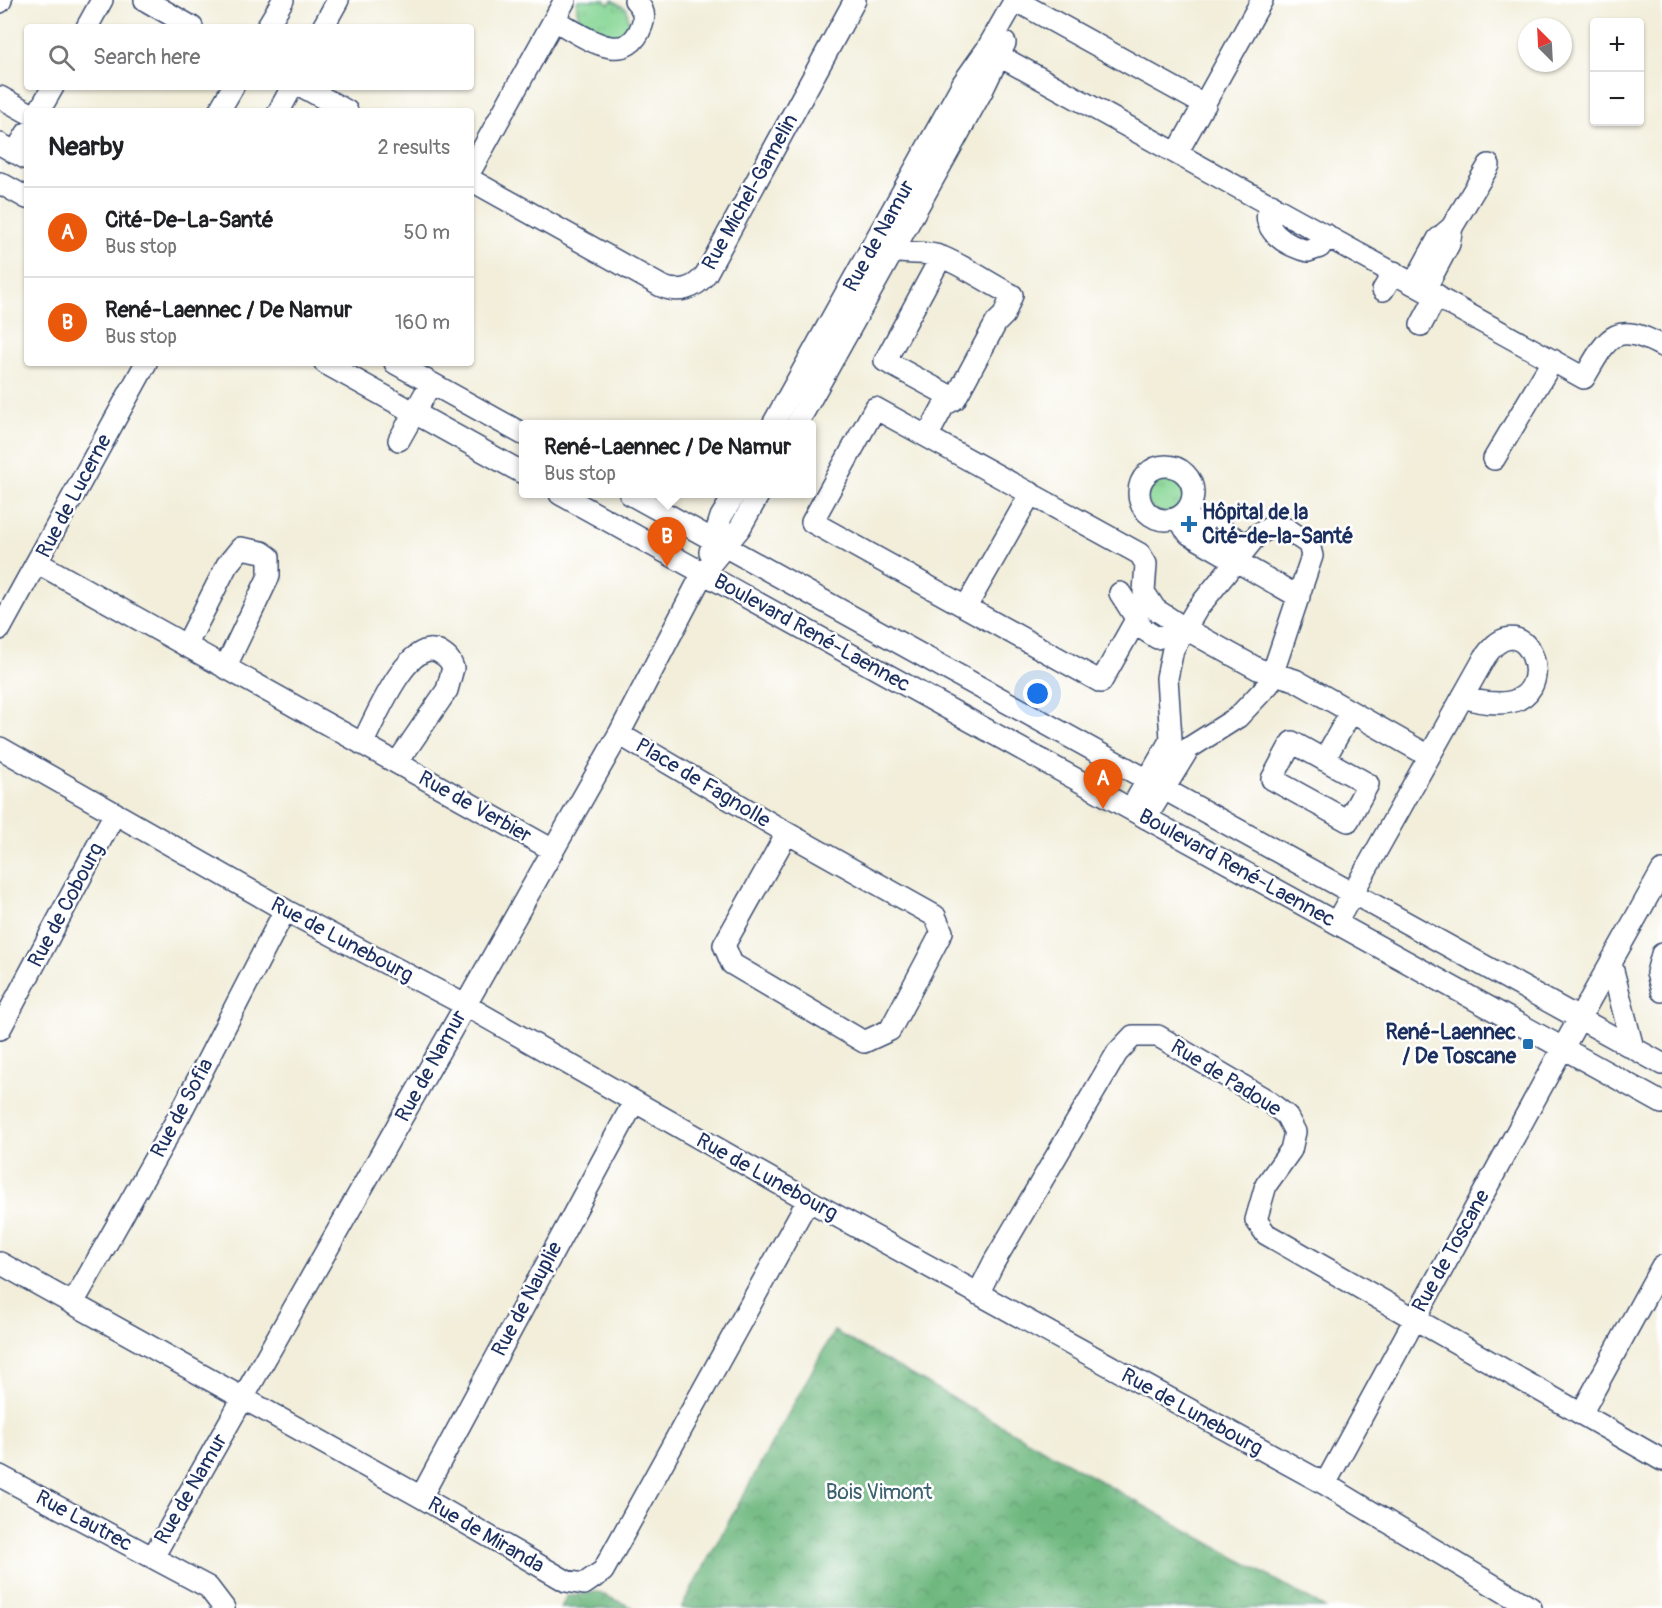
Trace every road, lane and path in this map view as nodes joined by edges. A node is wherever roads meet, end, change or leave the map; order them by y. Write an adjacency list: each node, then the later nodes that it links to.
1 (102, 0): 11 (street)
2 (145, 0): 12 (street)
3 (283, 0): 13 (street)
4 (338, 0): 14 (street)
5 (565, 0): 10 (street)
6 (635, 0): 10 (street)
7 (855, 0): 32 (street, Rue Michel-Gamelin)
8 (1263, 0): 21 (street)
9 (1018, 2): 15 (street, Rue de Namur); 21 (street)
10 (554, 20): 30 (street)
11 (89, 24)
12 (187, 24)
13 (269, 24)
14 (325, 24)
15 (993, 52): 29 (street); 35 (street, Rue de Namur)
16 (51, 90): 22 (street)
17 (231, 90): 23 (street)
18 (290, 90): 24 (street)
19 (308, 90): 25 (street)
20 (0, 97): 26 (street)
21 (1205, 105): 29 (street)
22 (41, 108)
23 (221, 108)
24 (281, 108)
25 (342, 108)
26 (24, 110)
27 (24, 137): 28 (street)
28 (14, 152)
29 (1183, 156): 37 (street)
30 (474, 165)
31 (1489, 165): 37 (street)
32 (474, 182)
33 (0, 183): 34 (street)
34 (24, 196)
35 (887, 242): 36 (street); 47 (street, Rue de Namur); 48 (street, Rue de Namur)
36 (941, 257): 45 (street); 45 (street)
37 (1425, 289): 38 (street); 40 (street)
38 (1421, 326)
39 (1662, 346): 40 (street)
40 (1553, 360): 52 (street)
41 (144, 366): 62 (street, Rue de Lucerne)
42 (330, 366): 46 (street)
43 (400, 366): 44 (street)
44 (431, 383): 46 (street); 49 (street)
45 (955, 399): 50 (street)
46 (414, 412): 51 (street); 53 (street)
47 (776, 420)
48 (799, 420)
49 (519, 432)
50 (928, 435): 54 (street); 66 (street)
51 (399, 440)
52 (1494, 459)
53 (519, 471)
54 (1031, 493): 66 (street); 69 (street)
55 (567, 498): 63 (street, Boulevard René-Laennec)
56 (637, 498): 60 (street, Boulevard René-Laennec)
57 (733, 498): 60 (street, Rue de Namur)
58 (757, 498): 60 (street, Rue de Namur)
59 (1181, 523): 61 (street)
60 (720, 543): 63 (street, Rue de Namur); 81 (street, Boulevard René-Laennec)
61 (1242, 554): 65 (street); 65 (street); 69 (street)
62 (38, 563): 68 (street, Rue de Lucerne); 70 (street, Rue de Verbier)
63 (703, 573): 75 (street, Rue de Namur); 83 (street, Boulevard René-Laennec)
64 (1120, 593): 67 (street)
65 (1299, 597): 72 (street)
66 (966, 607): 67 (street)
67 (1137, 618): 69 (street)
68 (0, 628)
69 (1184, 628): 72 (street); 81 (street)
70 (186, 646): 71 (street, Rue de Verbier); 71 (street)
71 (225, 668): 76 (street, Rue de Verbier)
72 (1274, 674): 74 (street); 81 (street)
73 (1463, 696): 78 (street)
74 (1356, 715): 78 (street); 80 (street)
75 (619, 734): 84 (street, Place de Fagnolle); 85 (street, Rue de Namur)
76 (363, 744): 79 (street, Rue de Verbier); 79 (street, Rue de Verbier)
77 (0, 748): 82 (street, Rue de Lunebourg)
78 (1429, 756): 87 (street)
79 (397, 763): 85 (street, Rue de Verbier)
80 (1330, 763)
81 (1155, 785): 83 (street); 87 (street, Boulevard René-Laennec)
82 (116, 813): 88 (street, Rue de Lunebourg); 95 (street, Rue de Cobourg)
83 (1138, 814): 89 (street, Boulevard René-Laennec)
84 (787, 833): 84 (street, Place de Fagnolle)
85 (553, 850): 93 (street, Rue de Namur)
86 (1662, 872): 91 (street, Rue de Toscane)
87 (1353, 894): 89 (street); 94 (street, Boulevard René-Laennec)
88 (285, 910): 93 (street, Rue de Lunebourg); 105 (street, Rue de Sofia)
89 (1336, 923): 97 (street, Boulevard René-Laennec)
90 (1662, 954): 92 (street)
91 (1611, 963): 94 (street, Rue de Toscane); 96 (street)
92 (1662, 991)
93 (465, 1005): 99 (street, Rue de Lunebourg); 107 (street, Rue de Namur)
94 (1580, 1019): 96 (street, Boulevard René-Laennec); 97 (street, Rue de Toscane)
95 (0, 1029)
96 (1633, 1048): 98 (street, Boulevard René-Laennec)
97 (1562, 1049): 100 (street, Boulevard René-Laennec); 106 (street, Rue de Toscane)
98 (1662, 1064)
99 (634, 1102): 101 (street, Rue de Lunebourg); 112 (street, Rue de Nauplie)
100 (1662, 1103)
101 (808, 1200): 104 (street, Rue de Lunebourg); 112 (street, Rue de Miranda)
102 (0, 1263): 105 (street, Rue de Miranda)
103 (1662, 1266): 108 (street)
104 (978, 1294): 106 (street, Rue de Padoue); 111 (street, Rue de Lunebourg)
105 (73, 1303): 107 (street, Rue de Miranda)
106 (1414, 1319): 108 (street, Rue de Padoue); 111 (street, Rue de Toscane)
107 (243, 1398): 112 (street, Rue de Miranda); 113 (street, Rue de Namur)
108 (1581, 1414): 109 (street, Rue de Padoue)
109 (1662, 1460)
110 (0, 1476): 113 (street, Rue Lautrec)
111 (1325, 1484): 115 (street, Rue de Lunebourg)
112 (421, 1497)
113 (153, 1557): 114 (street, Rue Lautrec)
114 (225, 1608)
115 (1531, 1608)

